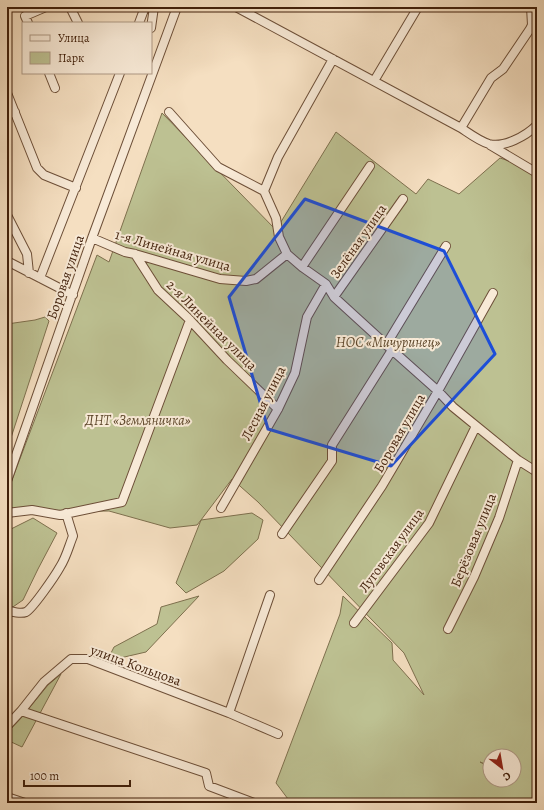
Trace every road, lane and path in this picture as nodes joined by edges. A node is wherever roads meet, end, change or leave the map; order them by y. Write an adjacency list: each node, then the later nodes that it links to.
1 (46, 7): 9 (street)
2 (70, 7): 10 (street)
3 (145, 7): 11 (street)
4 (154, 7): 12 (street)
5 (177, 7): 14 (street, Боровая улица)
6 (236, 7): 13 (street)
7 (418, 7): 18 (street)
8 (531, 7): 24 (street)
9 (28, 22)
10 (78, 22)
11 (139, 22)
12 (152, 22)
13 (333, 59): 18 (street); 29 (street)
14 (152, 72)
15 (49, 74): 19 (street)
16 (120, 74): 28 (street)
17 (150, 77): 32 (street, Боровая улица)
18 (374, 81): 24 (street)
19 (55, 88)
20 (7, 93): 22 (street)
21 (170, 112): 29 (street)
22 (11, 113): 28 (street)
23 (537, 125): 25 (street)
24 (461, 128): 25 (street)
25 (489, 144): 27 (street)
26 (370, 166): 37 (street)
27 (537, 172)
28 (76, 188): 39 (street)
29 (264, 191): 35 (street)
30 (403, 199): 43 (street, Зелёная улица)
31 (7, 215): 38 (street)
32 (92, 238): 34 (street, 1-я Линейная улица); 42 (street, Боровая улица)
33 (446, 246): 45 (street)
34 (135, 254): 35 (street, 1-я Линейная улица); 44 (street, 2-я Линейная улица)
35 (287, 254): 37 (street)
36 (7, 261): 38 (street)
37 (302, 267): 40 (street)
38 (29, 273): 39 (street)
39 (40, 278): 42 (street)
40 (326, 284): 43 (street); 47 (street, Лесная улица)
41 (493, 293): 46 (street, Боровая улица)
42 (73, 295): 51 (street, Боровая улица)
43 (334, 297): 45 (street)
44 (190, 320): 47 (street, 2-я Линейная улица); 54 (street)
45 (389, 347): 46 (street); 55 (street)
46 (438, 391): 48 (street); 56 (street, Боровая улица)
47 (278, 409): 52 (street, Лесная улица)
48 (476, 426): 49 (street); 59 (street, Луговская улица)
49 (518, 460): 50 (street); 60 (street, Берёзовая улица)
50 (537, 472)
51 (7, 481)
52 (221, 508)
53 (7, 513): 54 (street)
54 (66, 513): 58 (street)
55 (282, 534)
56 (319, 580)
57 (270, 595): 62 (street)
58 (7, 610)
59 (354, 623)
60 (448, 629)
61 (21, 711): 62 (street, улица Кольцова); 63 (street, улица Кольцова); 67 (street)
62 (230, 713): 64 (street, улица Кольцова)
63 (7, 726)
64 (278, 734)
65 (7, 797): 66 (street)
66 (24, 803)
67 (254, 803)

